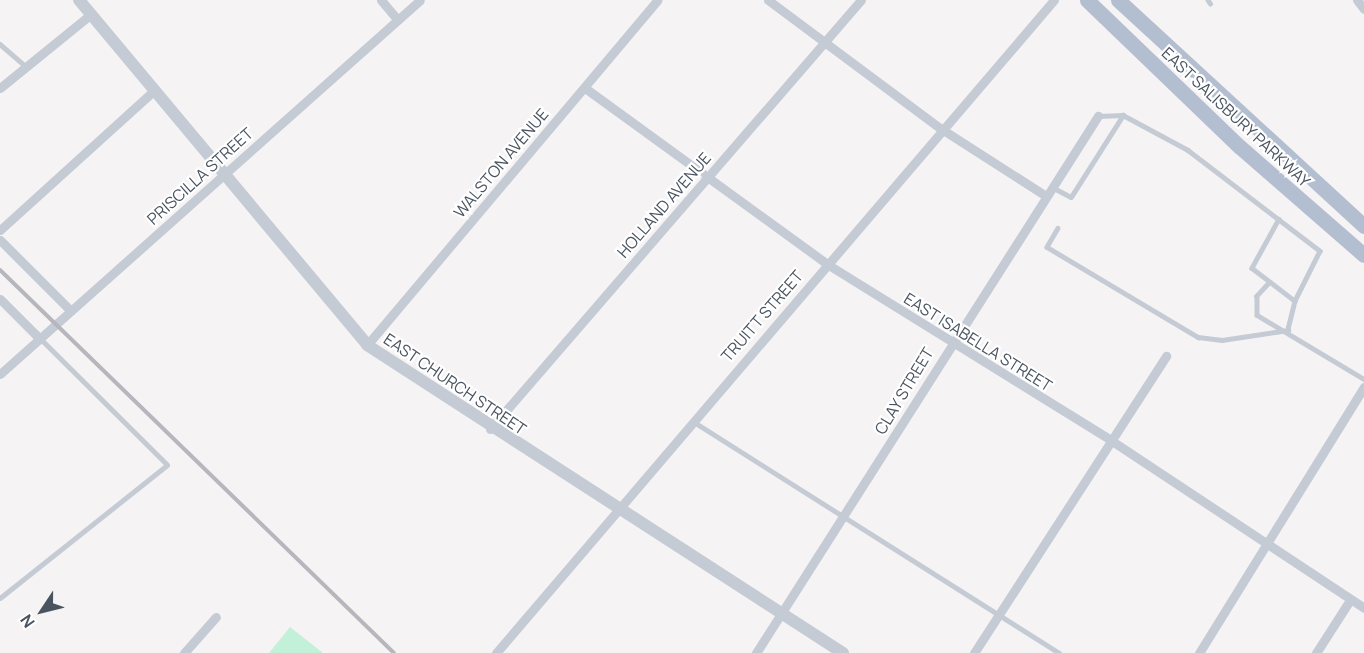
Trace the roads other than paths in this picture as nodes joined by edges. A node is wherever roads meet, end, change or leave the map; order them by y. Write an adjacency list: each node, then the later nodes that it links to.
1 (79, 0): 12 (street, EAST CHURCH STREET)
2 (381, 0): 13 (street)
3 (420, 0): 13 (street, PRISCILLA STREET)
4 (658, 0): 18 (street, WALSTON AVENUE)
5 (768, 0): 15 (street)
6 (861, 0): 15 (street, HOLLAND AVENUE)
7 (1054, 0): 22 (street, TRUITT STREET)
8 (1087, 0): 32 (main road, EAST SALISBURY PARKWAY)
9 (1118, 0): 28 (main road, EAST SALISBURY PARKWAY)
10 (1357, 0): 11 (street)
11 (1364, 9)
12 (91, 14): 16 (street); 19 (street, EAST CHURCH STREET)
13 (398, 20): 23 (street, PRISCILLA STREET)
14 (0, 44): 16 (lane)
15 (824, 44): 22 (street); 24 (street, HOLLAND AVENUE)
16 (26, 67): 17 (street)
17 (0, 88)
18 (585, 88): 24 (street, EAST ISABELLA STREET); 41 (street, WALSTON AVENUE)
19 (152, 92): 23 (street, EAST CHURCH STREET); 30 (street)
20 (1123, 115): 21 (lane); 25 (lane); 27 (lane)
21 (1098, 116): 25 (street, CLAY STREET)
22 (940, 128): 26 (street); 33 (street, TRUITT STREET)
23 (223, 175): 37 (street, PRISCILLA STREET); 41 (street, EAST CHURCH STREET)
24 (707, 176): 33 (street, EAST ISABELLA STREET); 47 (street, HOLLAND AVENUE)
25 (1052, 186): 26 (street, CLAY STREET)
26 (1046, 196): 40 (street, CLAY STREET)
27 (1279, 219): 34 (lane); 36 (lane)
28 (1364, 226)
29 (1058, 228): 38 (lane)
30 (0, 230)
31 (0, 240): 37 (street)
32 (1364, 255)
33 (826, 264): 40 (street, EAST ISABELLA STREET); 46 (street, TRUITT STREET)
34 (1269, 283): 36 (lane); 38 (lane)
35 (0, 299): 39 (street)
36 (1295, 302): 38 (lane)
37 (71, 311): 39 (street, PRISCILLA STREET)
38 (1288, 330): 44 (lane)
39 (40, 339): 43 (street, PRISCILLA STREET); 52 (lane)
40 (951, 344): 48 (street, EAST ISABELLA STREET); 50 (street, CLAY STREET)
41 (367, 345): 47 (street, EAST CHURCH STREET)
42 (1166, 356): 48 (street)
43 (0, 374)
44 (1364, 379)
45 (1363, 392): 51 (street)
46 (692, 420): 49 (street, TRUITT STREET); 50 (lane)
47 (490, 429): 49 (street, EAST CHURCH STREET)
48 (1109, 439): 51 (street, EAST ISABELLA STREET); 56 (street)
49 (616, 507): 55 (street, EAST CHURCH STREET); 58 (street, TRUITT STREET)
50 (844, 518): 55 (street, CLAY STREET); 56 (lane)
51 (1267, 545): 53 (street, EAST ISABELLA STREET); 64 (street)
52 (0, 598)
53 (1350, 600): 54 (street, EAST ISABELLA STREET); 65 (street)
54 (1364, 608)
55 (783, 614): 60 (street, CLAY STREET); 61 (street, EAST CHURCH STREET)
56 (999, 614): 62 (street); 63 (lane)
57 (216, 617): 59 (street)
58 (499, 652)
59 (184, 653)
60 (756, 653)
61 (843, 653)
62 (974, 653)
63 (1059, 653)
64 (1199, 653)
65 (1316, 653)

